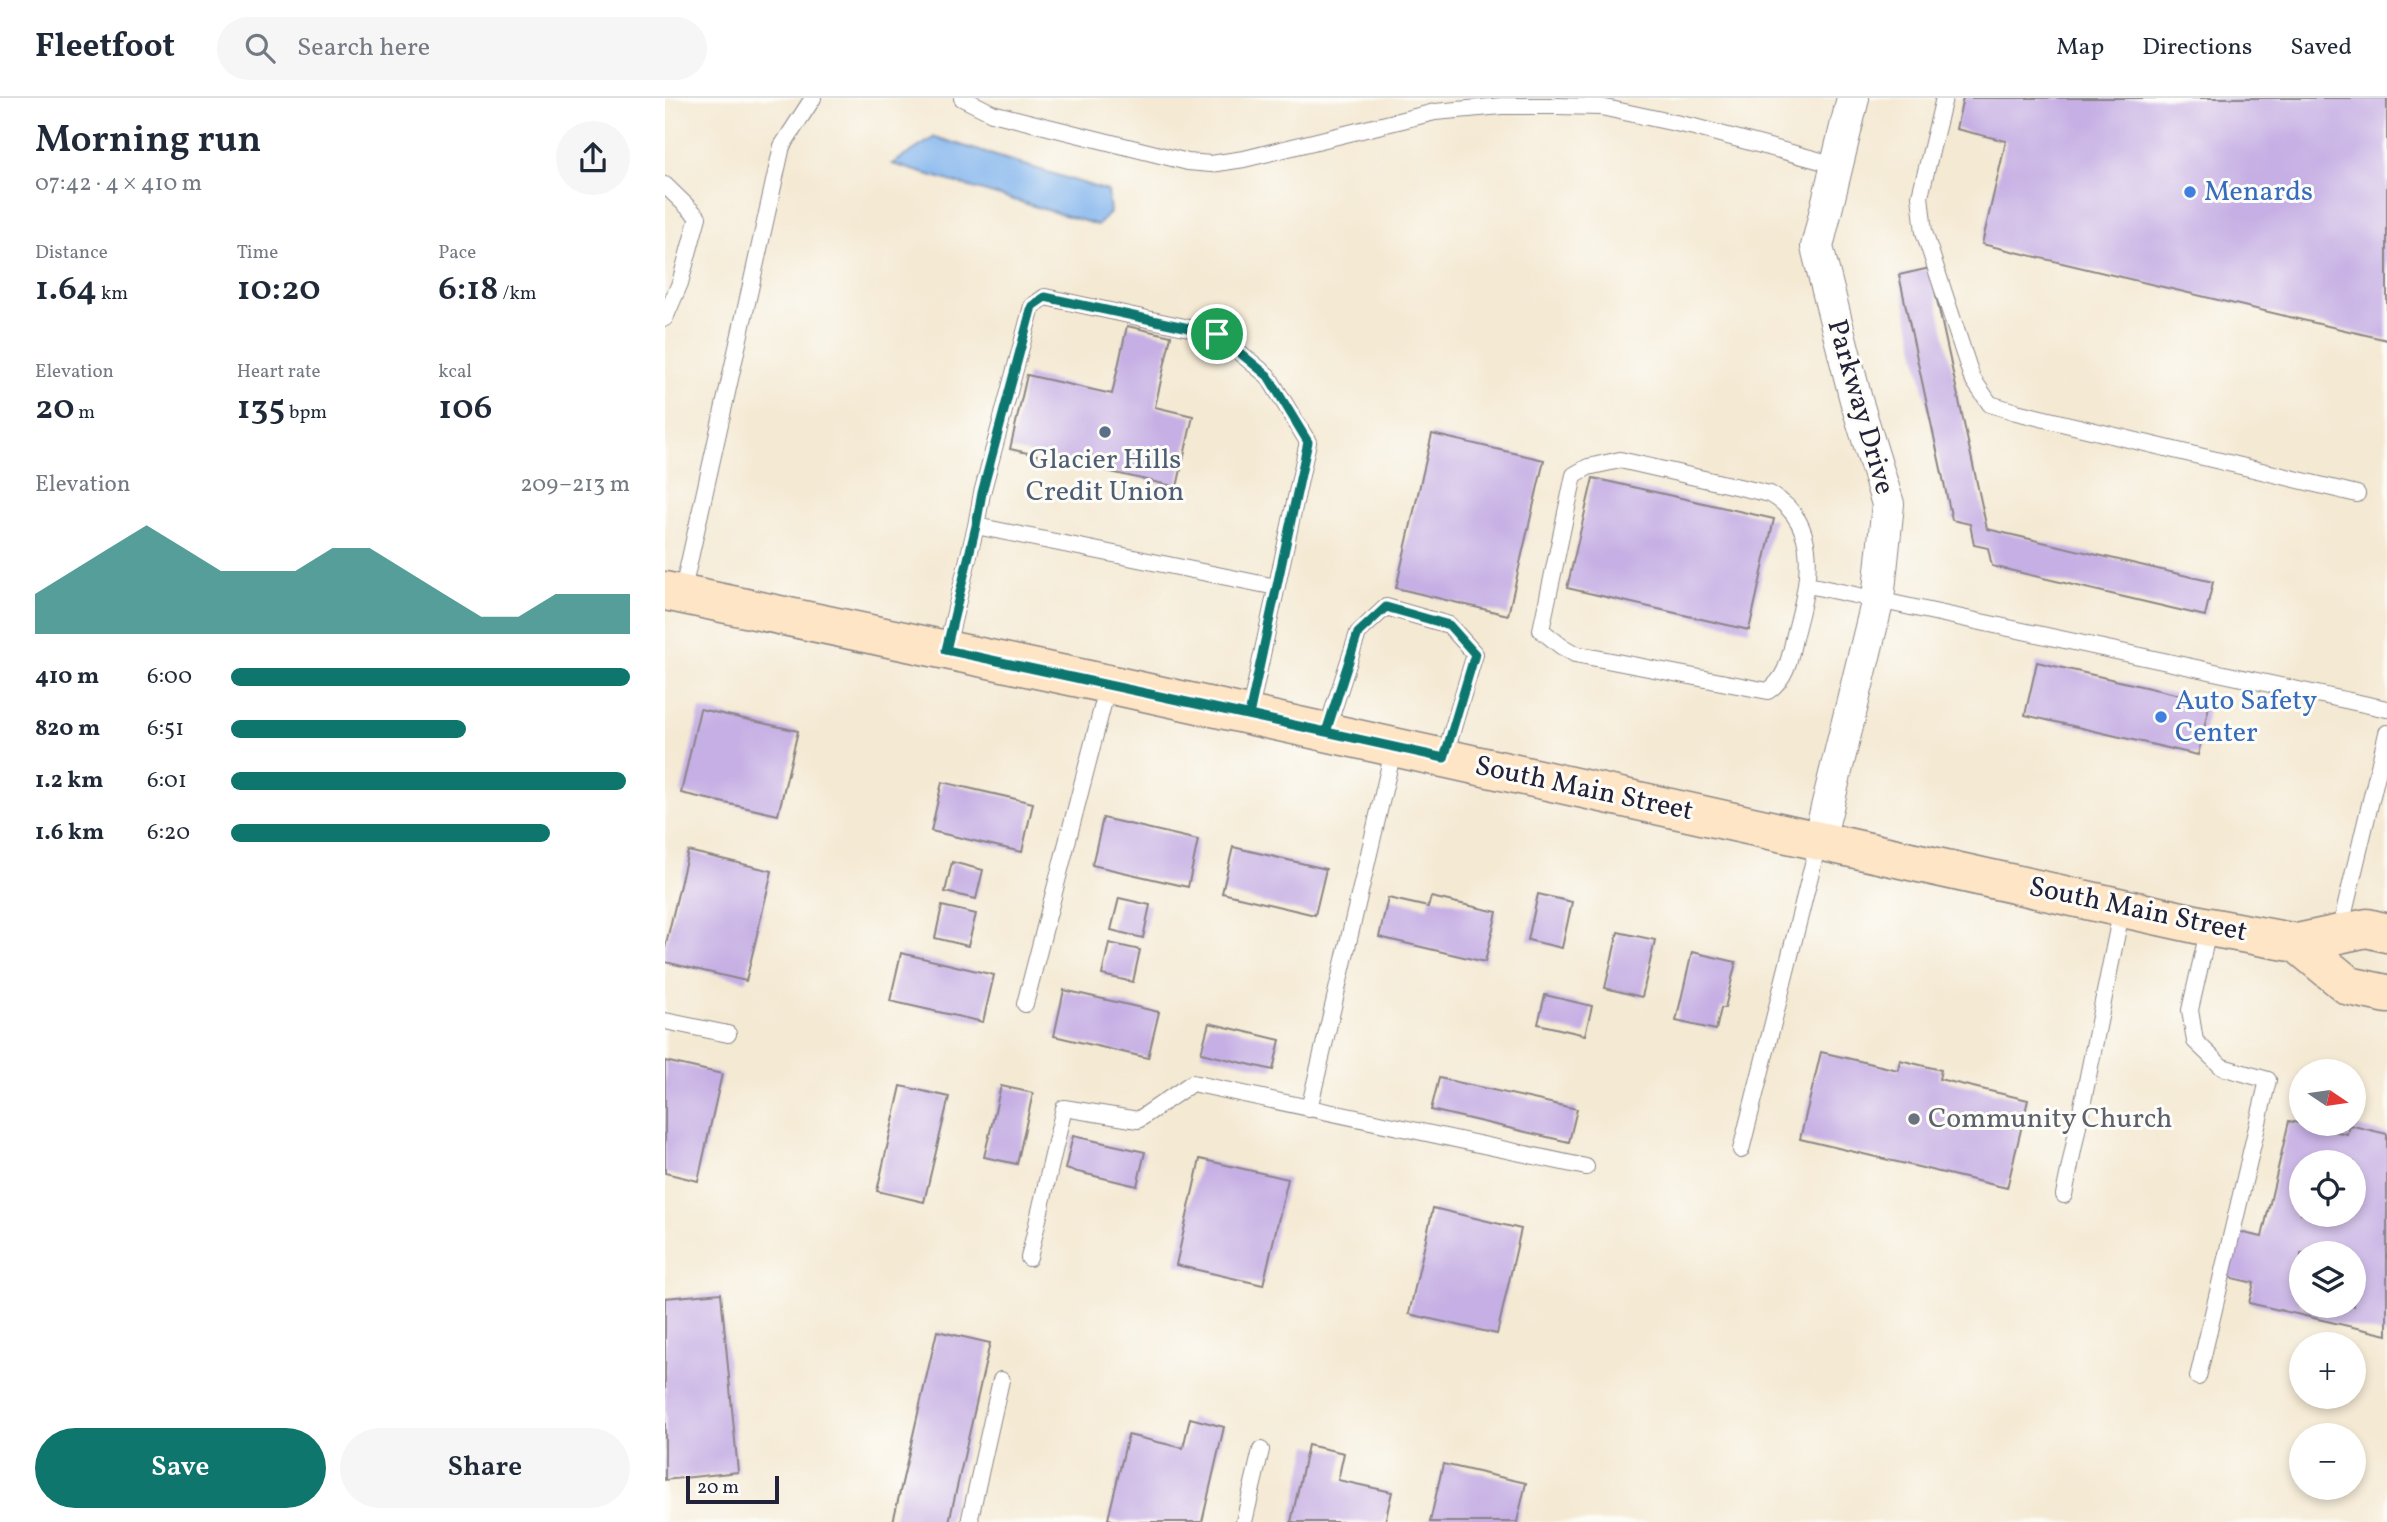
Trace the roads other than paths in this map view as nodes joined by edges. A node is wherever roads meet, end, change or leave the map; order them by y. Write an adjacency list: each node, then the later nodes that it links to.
1 (813, 98): 12 (lane)
2 (963, 98): 5 (lane)
3 (1853, 98): 5 (street, Parkway Drive)
4 (1944, 98): 8 (lane)
5 (1836, 165): 13 (street, Parkway Drive)
6 (665, 186): 7 (lane)
7 (665, 318)
8 (2357, 494)
9 (976, 526): 11 (lane); 11 (lane); 14 (lane)
10 (1808, 585): 10 (lane); 13 (lane)
11 (1276, 587): 17 (lane)
12 (673, 593): 14 (main road, South Main Street)
13 (1878, 599): 16 (lane); 22 (street, Parkway Drive)
14 (946, 650): 15 (main road, South Main Street)
15 (1108, 684): 17 (main road, South Main Street); 28 (lane)
16 (2387, 709)
17 (1249, 715): 18 (main road, South Main Street)
18 (1326, 732): 20 (main road, South Main Street); 21 (lane)
19 (2387, 733): 26 (lane)
20 (1394, 747): 21 (main road, South Main Street); 31 (lane)
21 (1444, 758): 22 (main road, South Main Street)
22 (1819, 840): 23 (main road, South Main Street); 32 (lane)
23 (2122, 908): 24 (main road, South Main Street); 34 (lane)
24 (2210, 927): 26 (main road, South Main Street); 36 (lane)
25 (2387, 933): 26 (main road, South Main Street)
26 (2335, 952): 27 (main road)
27 (2387, 994)
28 (1025, 1004)
29 (665, 1020): 30 (lane)
30 (728, 1034)
31 (1310, 1109): 33 (lane); 35 (lane)
32 (1741, 1150)
33 (1586, 1167)
34 (2064, 1195)
35 (1030, 1258)
36 (2198, 1377)
37 (1002, 1380): 39 (lane)
38 (1261, 1450): 40 (lane)
39 (971, 1522)
40 (1244, 1522)

